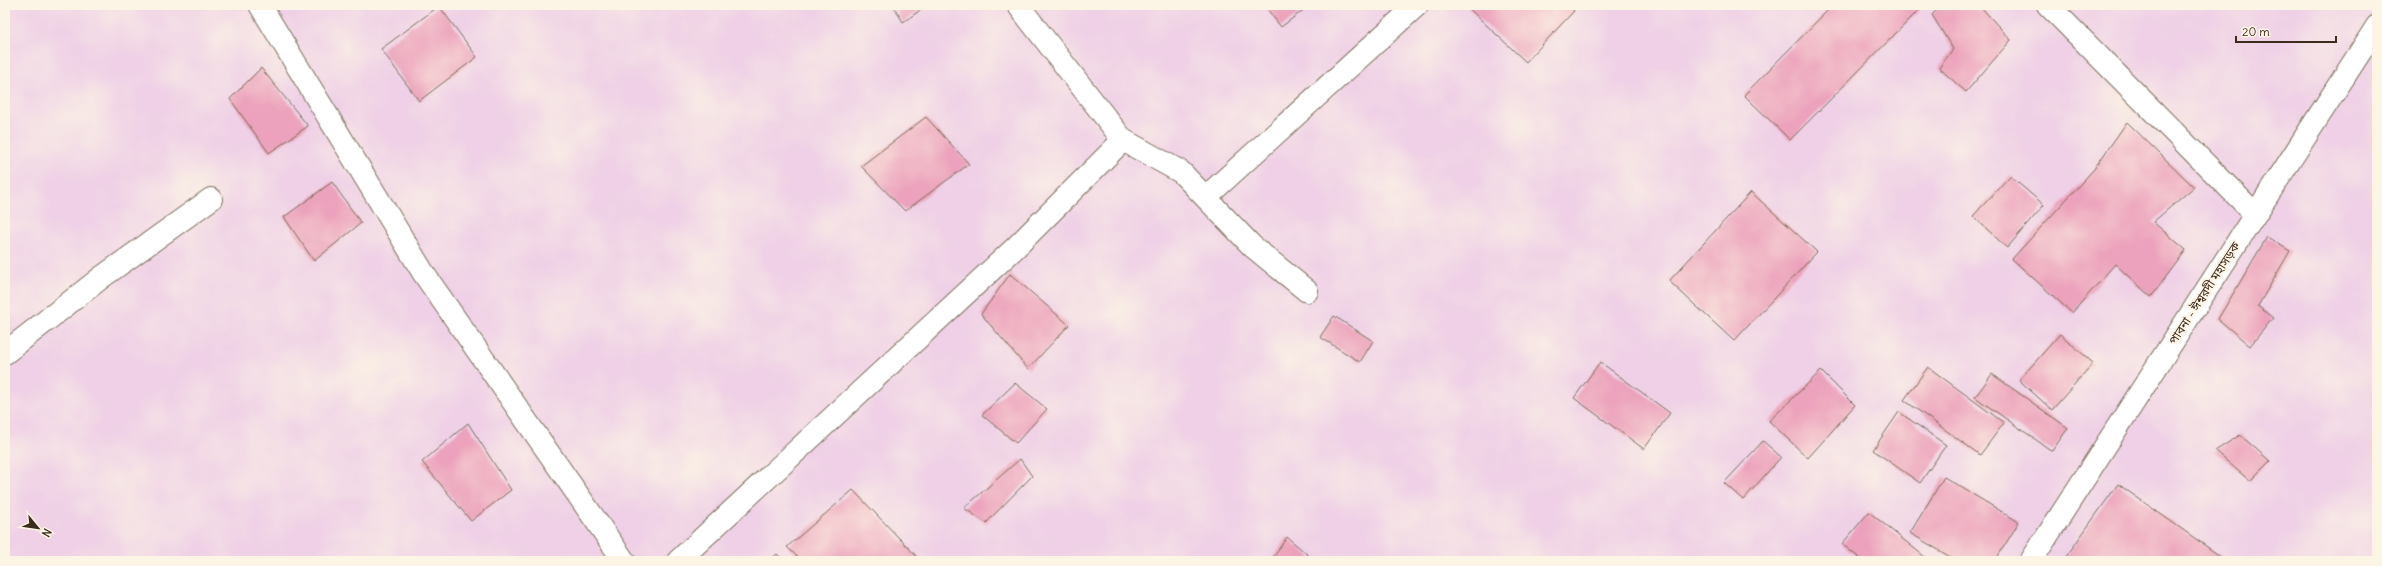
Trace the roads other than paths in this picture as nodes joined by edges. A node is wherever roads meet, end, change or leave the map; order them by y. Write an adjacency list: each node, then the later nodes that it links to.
1 (260, 5): 12 (street)
2 (1018, 5): 6 (street)
3 (1417, 5): 7 (street)
4 (2048, 5): 9 (street)
5 (2377, 26): 9 (street, পাবনা - ঈশ্বরদী মহাসড়ক)
6 (1123, 140): 7 (street); 13 (street)
7 (1206, 197): 10 (street)
8 (210, 199): 11 (street)
9 (2255, 214): 14 (street, পাবনা - ঈশ্বরদী মহাসড়ক)
10 (1307, 291)
11 (5, 353)
12 (624, 561)
13 (678, 561)
14 (2031, 561)

